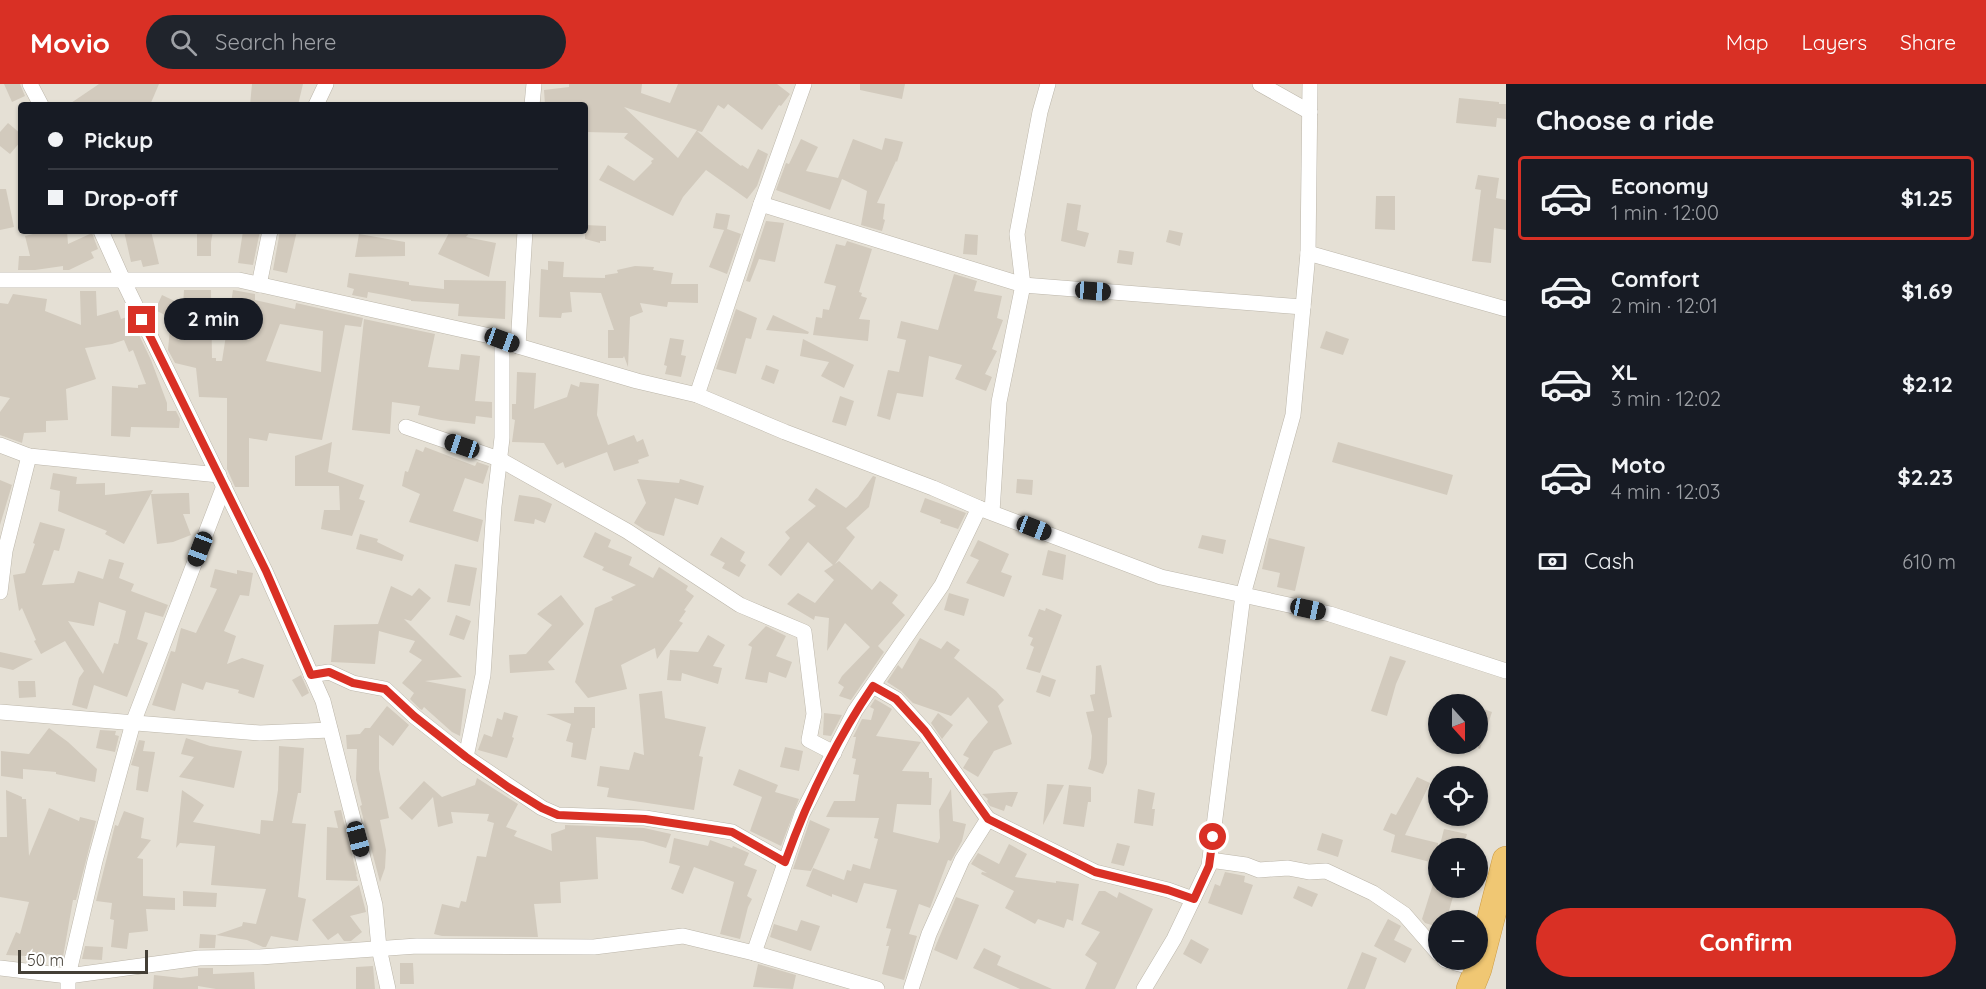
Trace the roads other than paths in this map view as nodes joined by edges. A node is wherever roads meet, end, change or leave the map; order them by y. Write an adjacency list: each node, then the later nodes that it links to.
1 (30, 84): 8 (street)
2 (326, 84): 9 (street)
3 (534, 84): 10 (street)
4 (804, 84): 12 (street)
5 (1048, 84): 20 (street)
6 (1260, 84): 11 (street)
7 (1310, 84): 11 (street)
8 (39, 102)
9 (317, 102)
10 (532, 102)
11 (1310, 112): 16 (street)
12 (761, 204): 20 (street); 25 (street)
13 (102, 234): 18 (street)
14 (269, 234): 19 (street)
15 (525, 234): 24 (street)
16 (1308, 253): 21 (street); 22 (street)
17 (0, 280): 18 (street)
18 (123, 280): 19 (street); 30 (street)
19 (259, 285): 23 (street)
20 (1023, 285): 21 (street); 31 (street)
21 (1303, 307): 33 (street)
22 (1506, 309)
23 (502, 340): 24 (street); 29 (street)
24 (518, 346): 25 (street)
25 (697, 395): 31 (street)
26 (406, 427): 29 (street)
27 (0, 445): 28 (street)
28 (29, 456): 30 (street); 32 (street)
29 (499, 459): 40 (street); 41 (street)
30 (221, 481): 35 (street); 38 (street)
31 (985, 510): 33 (street); 36 (street)
32 (0, 592)
33 (1242, 595): 34 (street); 43 (street)
34 (1506, 671)
35 (311, 675): 39 (street); 41 (street)
36 (873, 686): 40 (street); 42 (street)
37 (0, 712): 38 (street)
38 (133, 723): 39 (street); 54 (street)
39 (330, 730): 49 (street)
40 (834, 753): 45 (street)
41 (466, 757): 45 (street)
42 (988, 819): 46 (street); 58 (street)
43 (1210, 860): 46 (street); 48 (street)
44 (1506, 860): 47 (highway)
45 (785, 862): 50 (street)
46 (1194, 899): 59 (street)
47 (1497, 934): 53 (highway)
48 (1428, 942)
49 (379, 948): 50 (street); 54 (street); 56 (street)
50 (754, 953): 55 (street)
51 (0, 968): 54 (street)
52 (1460, 970): 53 (street)
53 (1474, 979)
54 (68, 982)
55 (848, 985): 57 (street)
56 (388, 989)
57 (877, 989)
58 (911, 989)
59 (1144, 989)

